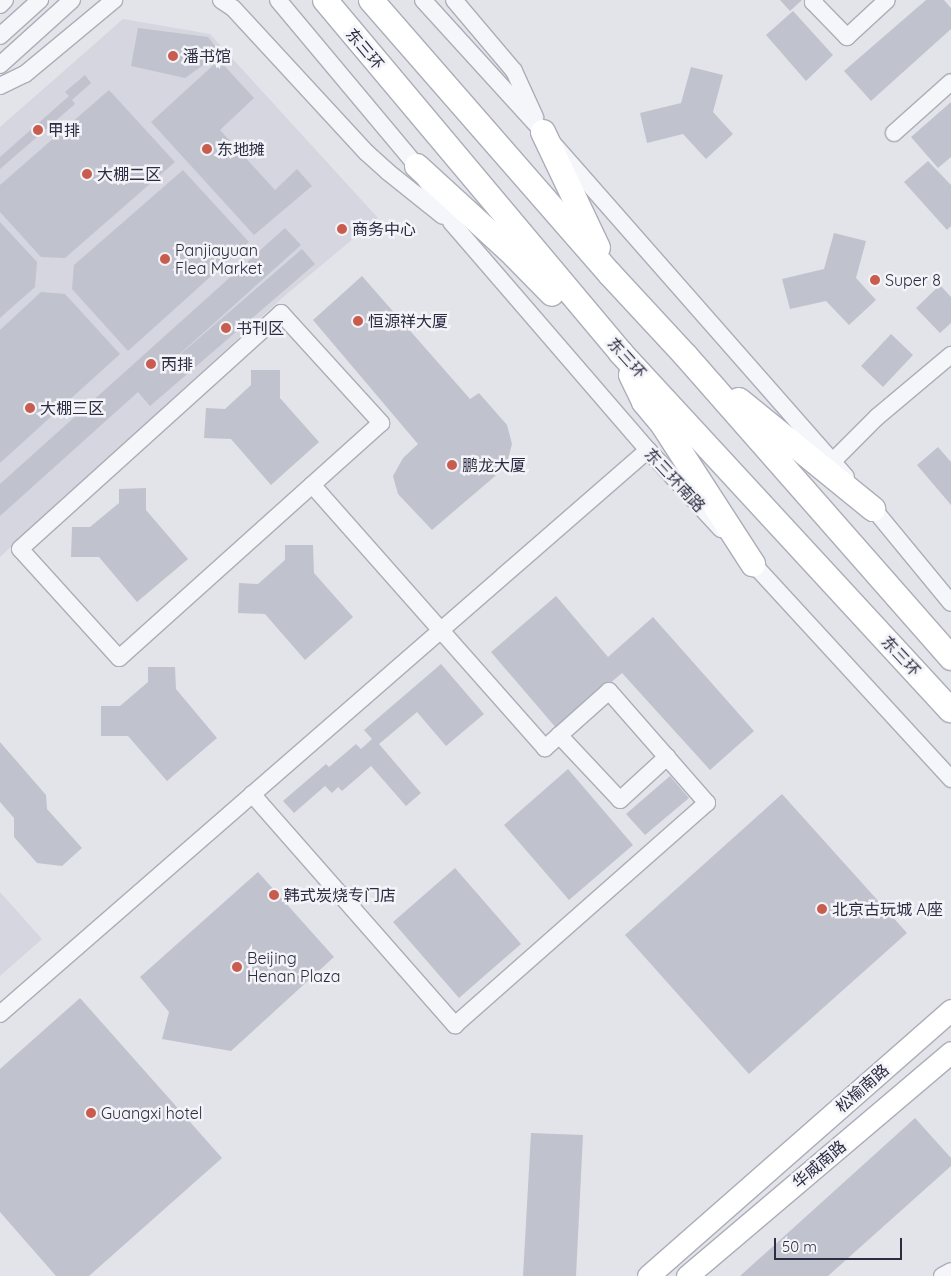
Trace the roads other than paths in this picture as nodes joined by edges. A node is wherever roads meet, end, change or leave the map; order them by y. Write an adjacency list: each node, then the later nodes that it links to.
1 (5, 0): 13 (street)
2 (40, 0): 14 (street)
3 (72, 0): 15 (street)
4 (114, 0): 17 (street)
5 (221, 0): 21 (street)
6 (278, 0): 20 (street, 东三环南路)
7 (325, 0): 23 (highway, 东三环)
8 (371, 0): 22 (highway)
9 (423, 0): 18 (street)
10 (454, 0): 18 (street)
11 (815, 0): 12 (street)
12 (887, 0)
13 (0, 5)
14 (0, 36)
15 (0, 65)
16 (951, 82): 19 (street)
17 (0, 86)
18 (543, 132): 22 (highway); 28 (street)
19 (894, 133)
20 (417, 166): 21 (street, 东三环南路); 23 (highway)
21 (452, 223): 27 (street, 东三环南路)
22 (610, 274): 26 (highway)
23 (580, 307): 24 (highway, 东三环)
24 (621, 353): 31 (highway); 35 (highway, 东三环)
25 (951, 355): 28 (street)
26 (686, 356): 30 (highway); 34 (highway)
27 (648, 450): 31 (street, 东三环南路); 33 (street)
28 (833, 461): 30 (street)
29 (312, 486): 29 (street); 33 (street)
30 (873, 509): 32 (street)
31 (753, 564): 38 (street, 东三环南路)
32 (951, 603)
33 (441, 630): 36 (street); 39 (street)
34 (951, 658)
35 (948, 706)
36 (559, 735): 37 (street); 37 (street)
37 (667, 757): 39 (street)
38 (951, 779)
39 (252, 794): 41 (street)
40 (951, 1010): 44 (main road, 松榆南路)
41 (0, 1014)
42 (948, 1061): 45 (main road, 华威南路)
43 (951, 1271): 46 (street)
44 (648, 1276)
45 (687, 1276)
46 (942, 1276)

